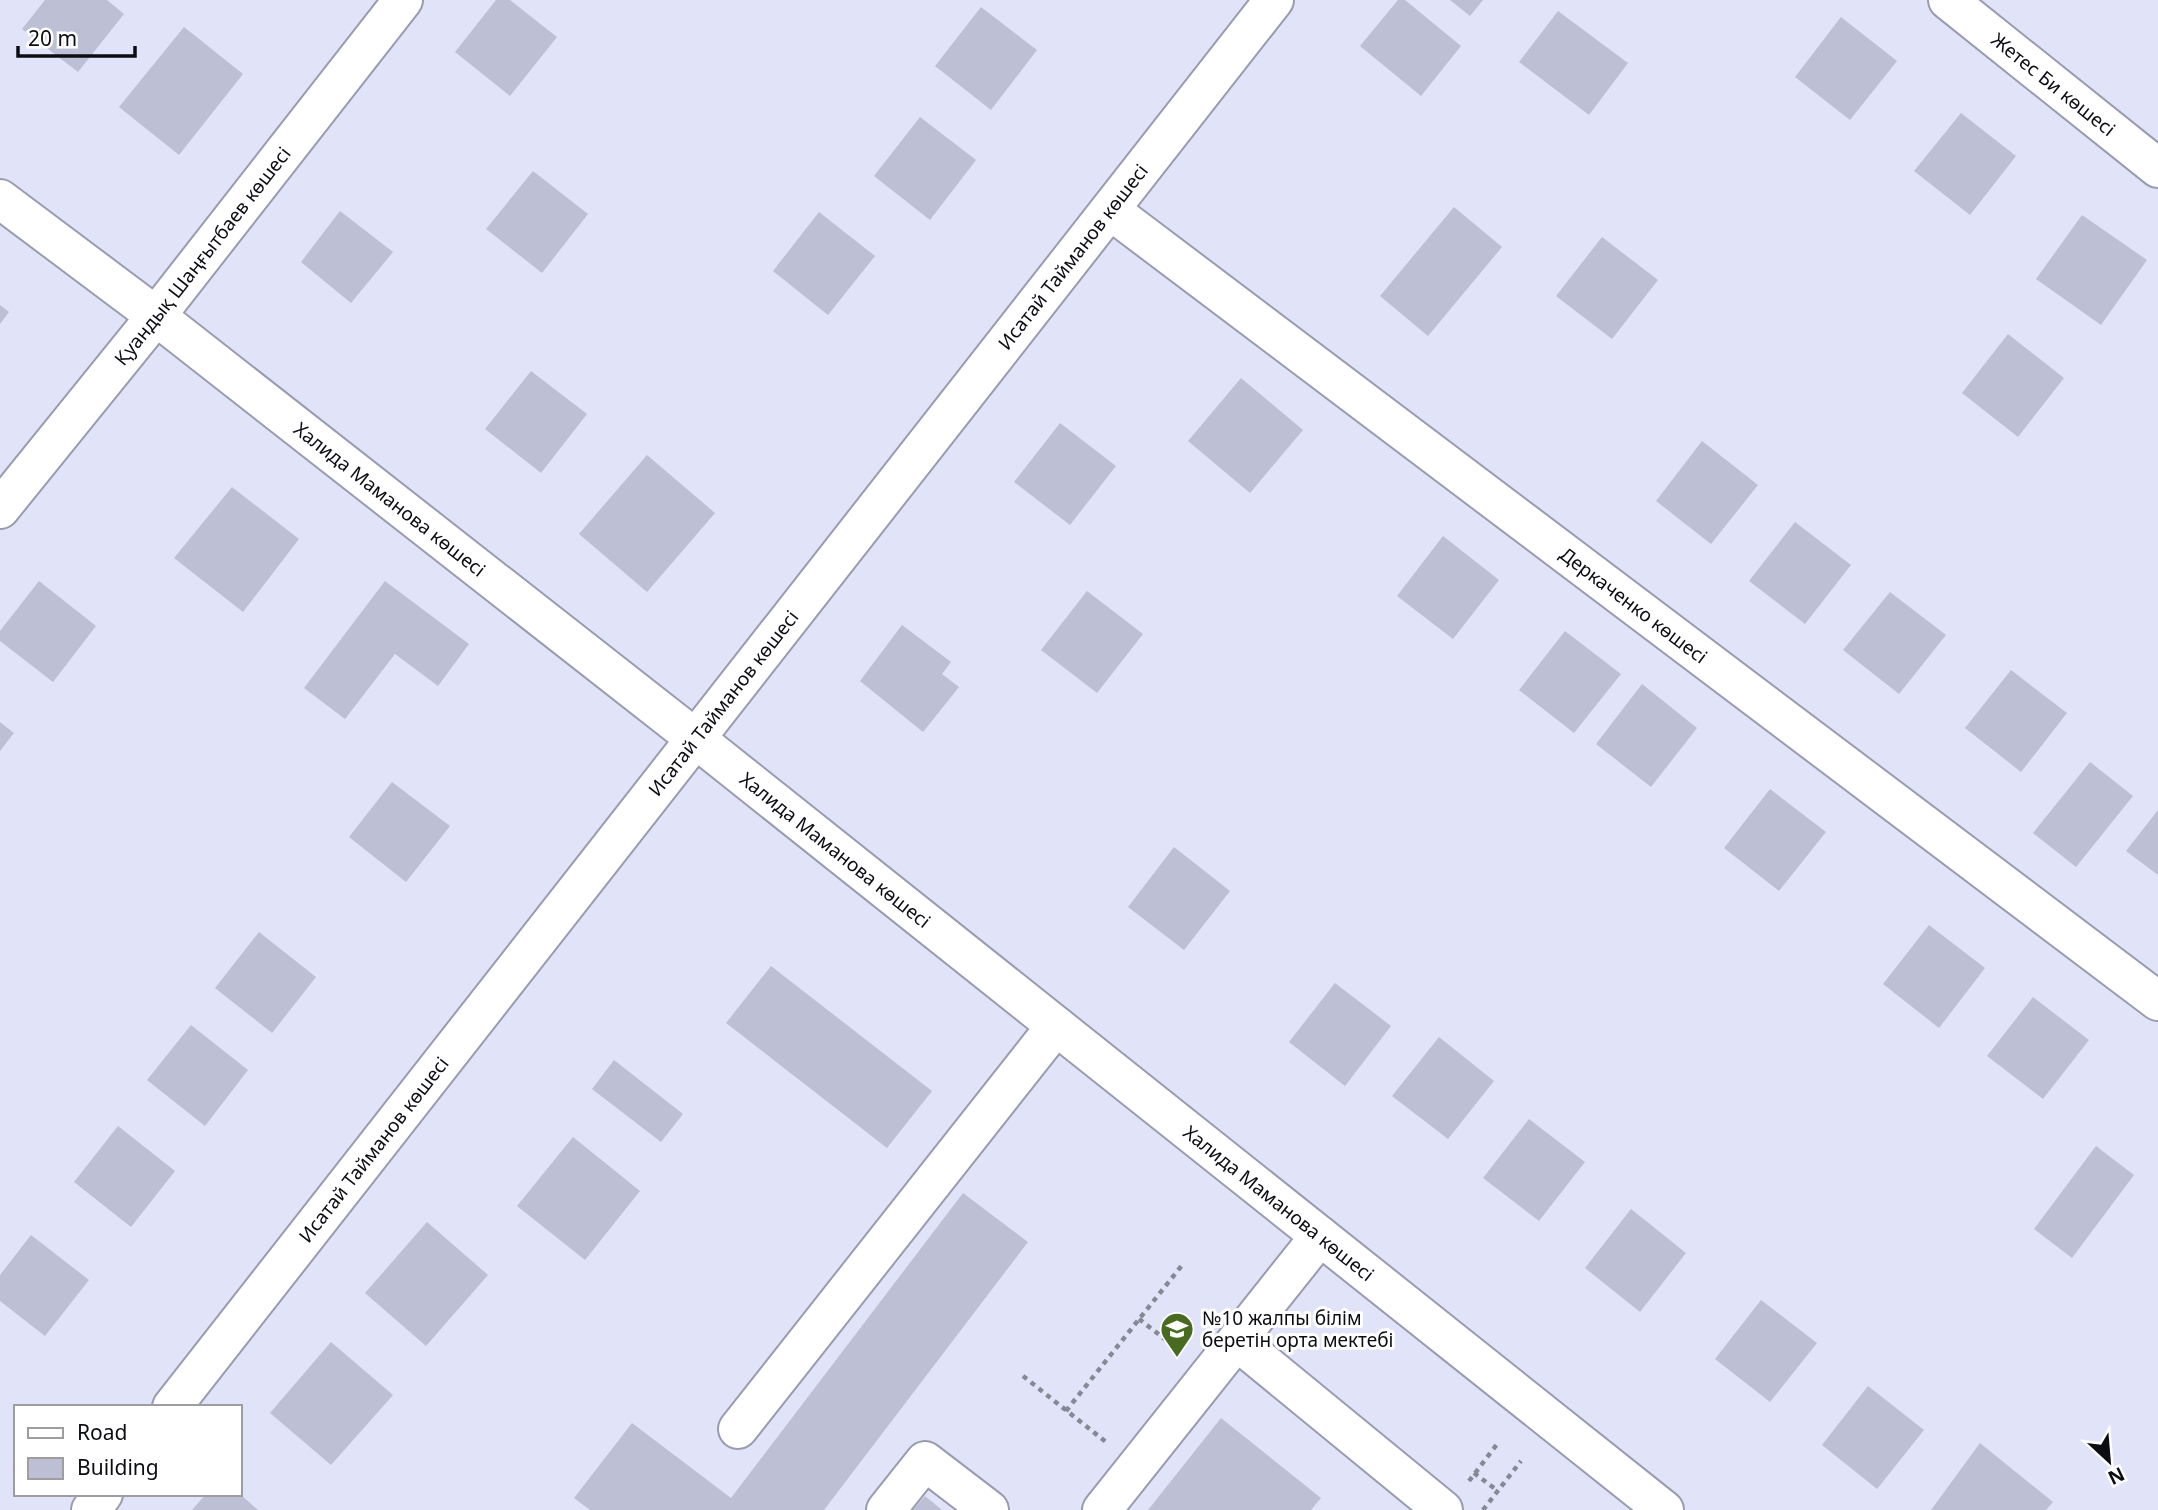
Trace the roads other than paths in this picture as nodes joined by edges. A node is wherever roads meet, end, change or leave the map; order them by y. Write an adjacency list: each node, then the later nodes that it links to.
1 (403, 0): 7 (street, Қуандық Шаңғытбаев көшесі)
2 (1274, 0): 6 (street, Исатай Тайманов көшесі)
3 (1948, 0): 4 (street, Жетес Би көшесі)
4 (2158, 168)
5 (0, 199): 7 (street, Халида Маманова көшесі)
6 (1110, 210): 9 (street, Исатай Тайманов көшесі); 10 (street, Деркаченко көшесі)
7 (156, 316): 8 (street, Қуандық Шаңғытбаев көшесі); 9 (street, Халида Маманова көшесі)
8 (0, 509)
9 (696, 739): 11 (street, Халида Маманова көшесі); 14 (street, Исатай Тайманов көшесі)
10 (2158, 1001)
11 (1056, 1026): 12 (street, Халида Маманова көшесі); 15 (street)
12 (1320, 1236): 13 (street); 20 (street, Халида Маманова көшесі)
13 (1237, 1341): 16 (street); 19 (street)
14 (174, 1405)
15 (738, 1429)
16 (1455, 1496)
17 (886, 1510): 18 (street)
18 (989, 1510)
19 (1102, 1510)
20 (1664, 1510)

